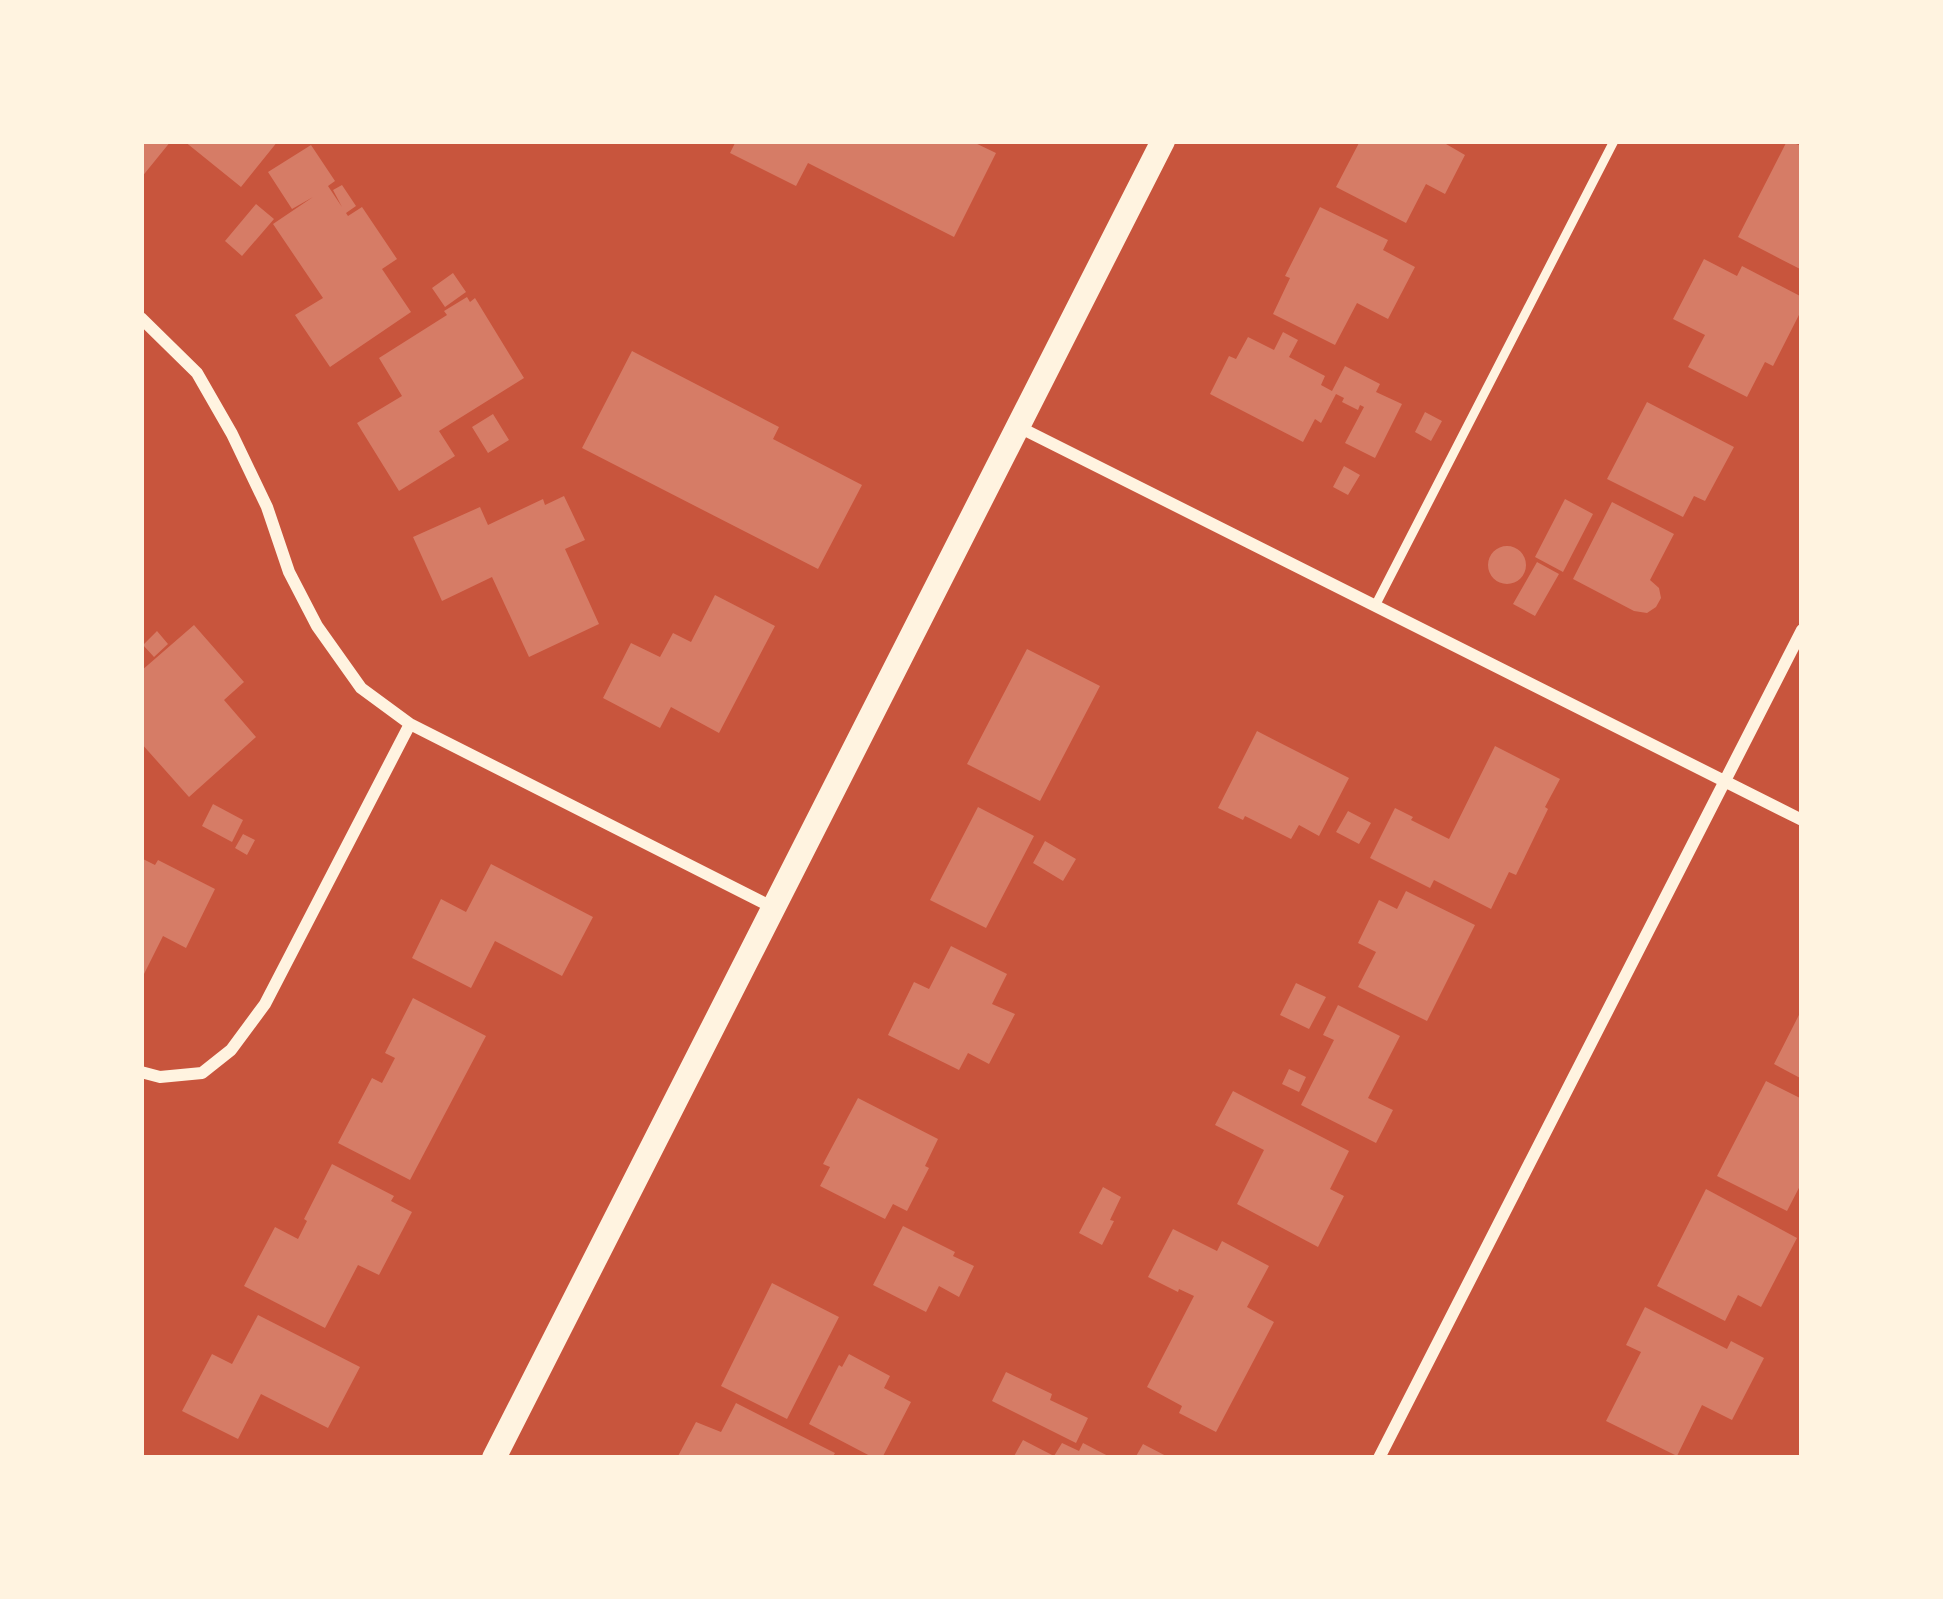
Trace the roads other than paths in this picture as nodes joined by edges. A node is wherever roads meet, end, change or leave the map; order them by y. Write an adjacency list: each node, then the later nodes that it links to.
1 (1163, 141): 4 (main road)
2 (1614, 141): 5 (lane)
3 (141, 318): 7 (street)
4 (1018, 426): 5 (street); 10 (main road)
5 (1376, 606): 8 (street)
6 (1802, 630): 8 (street)
7 (410, 724): 10 (street); 11 (street)
8 (1724, 781): 9 (street); 13 (street)
9 (1802, 820)
10 (775, 908): 12 (main road)
11 (141, 1072)
12 (494, 1458)
13 (1379, 1458)

